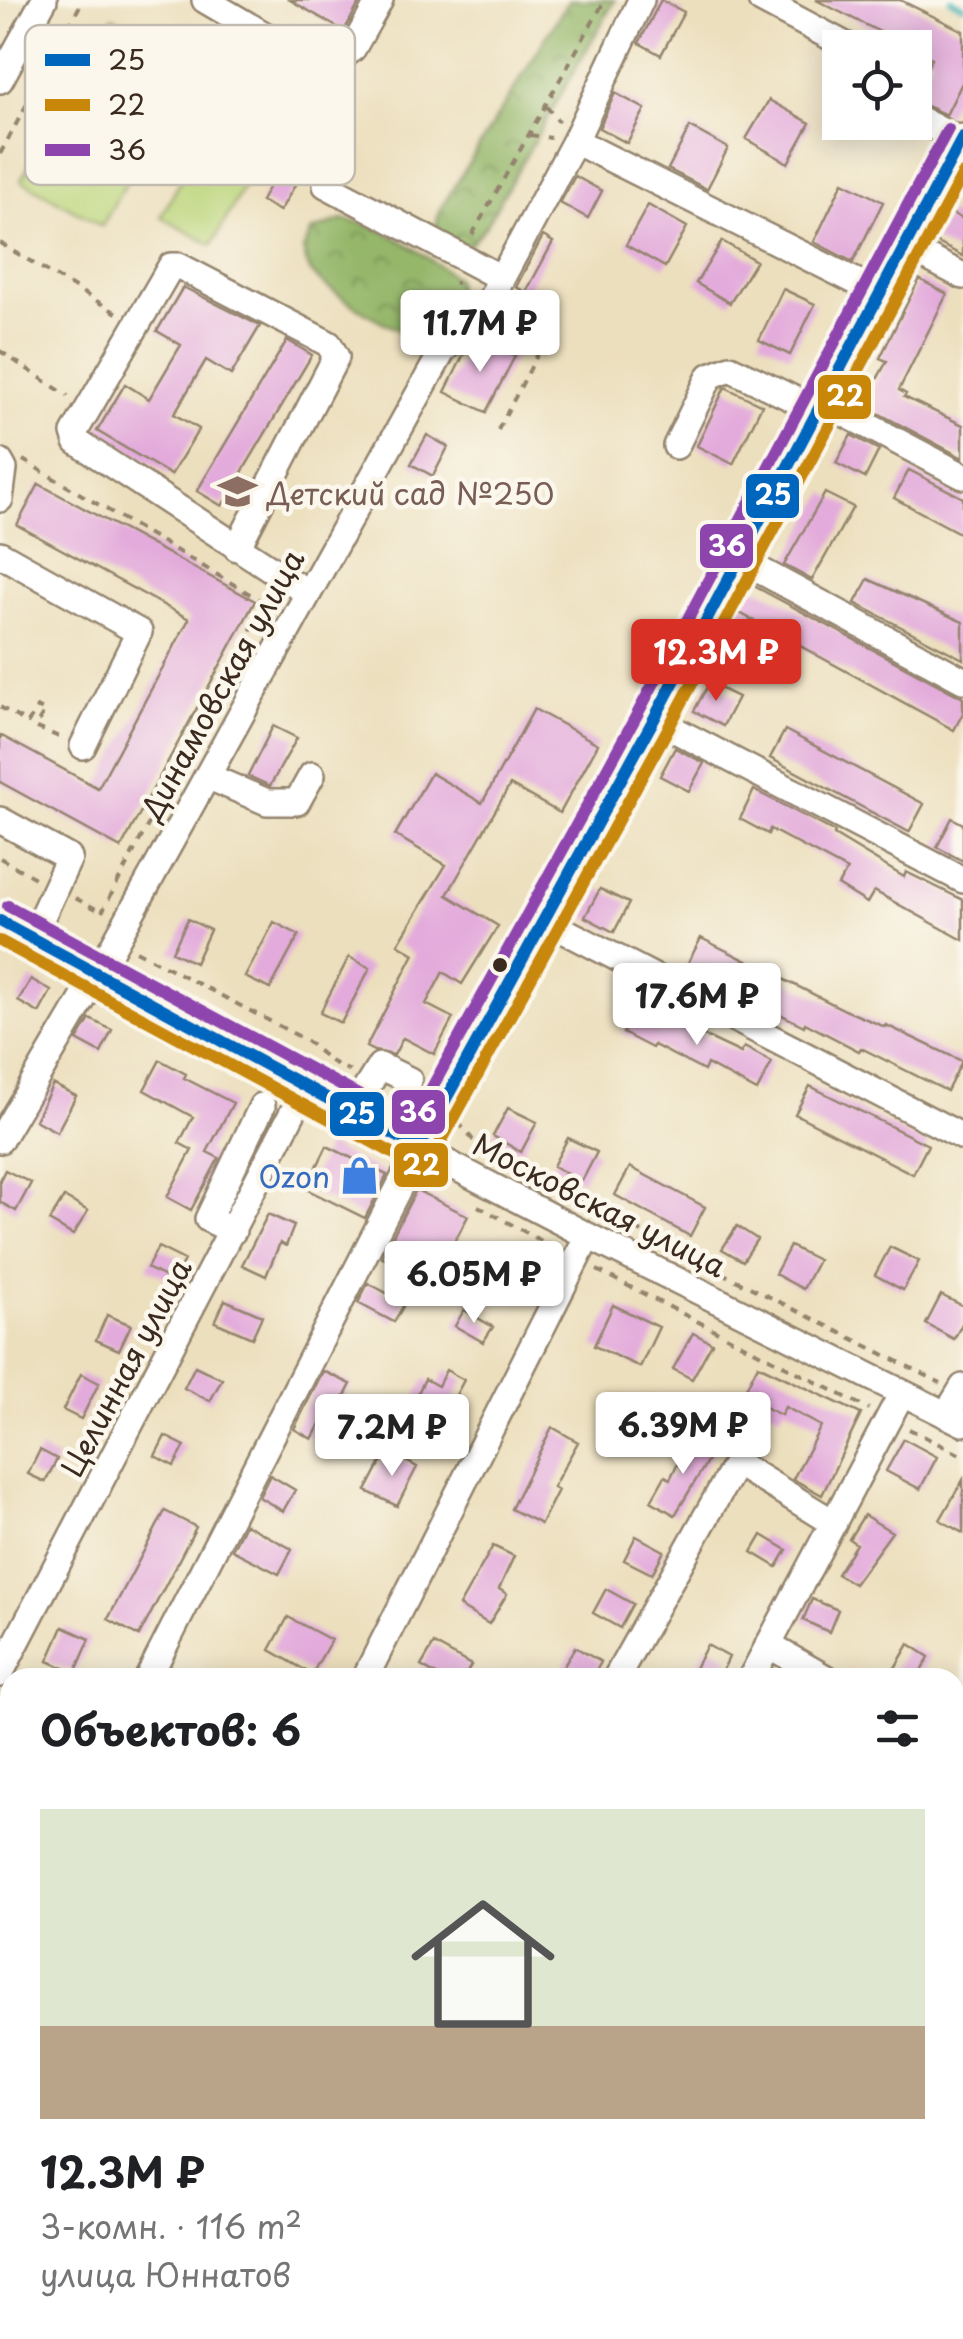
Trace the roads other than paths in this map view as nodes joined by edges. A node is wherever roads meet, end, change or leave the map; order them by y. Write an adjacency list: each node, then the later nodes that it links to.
1 (44, 0): 6 (street)
2 (206, 0): 7 (street)
3 (380, 0): 10 (street)
4 (641, 0): 14 (street, Динамовская улица)
5 (761, 0): 8 (street)
6 (30, 25)
7 (248, 25)
8 (822, 33)
9 (25, 35): 11 (street)
10 (355, 43)
11 (0, 80)
12 (932, 125): 13 (street)
13 (962, 139): 16 (street)
14 (575, 141): 18 (street, Динамовская улица); 19 (street)
15 (328, 185): 18 (street)
16 (905, 246): 17 (street); 19 (street)
17 (963, 276)
18 (501, 278): 28 (street, Динамовская улица)
19 (879, 293): 20 (street)
20 (819, 405): 21 (street); 23 (street); 27 (street)
21 (676, 446)
22 (8, 459): 24 (street)
23 (963, 476)
24 (0, 499)
25 (237, 548): 25 (street); 28 (street)
26 (0, 554): 31 (street)
27 (736, 558): 29 (street); 30 (street)
28 (308, 593): 32 (street, Динамовская улица)
29 (963, 680)
30 (654, 719): 35 (street); 36 (street)
31 (82, 746)
32 (207, 776): 33 (street); 39 (street, Динамовская улица)
33 (312, 776)
34 (0, 820): 38 (street)
35 (963, 880)
36 (542, 919): 44 (street); 46 (street)
37 (0, 921): 38 (street, Московская улица)
38 (32, 938): 39 (street, Московская улица)
39 (97, 974): 41 (street, Московская улица); 45 (street, Динамовская улица)
40 (409, 1080): 43 (street)
41 (305, 1089): 43 (street, Московская улица); 47 (street, Целинная улица)
42 (262, 1106): 47 (street)
43 (350, 1113): 46 (street, Московская улица)
44 (963, 1137)
45 (0, 1140)
46 (419, 1148): 48 (street, Московская улица); 54 (street)
47 (233, 1231): 53 (street, Целинная улица)
48 (588, 1236): 49 (street, Московская улица); 55 (street)
49 (902, 1393): 50 (street, Московская улица); 51 (street)
50 (958, 1404)
51 (834, 1522): 52 (street); 56 (street)
52 (768, 1645): 57 (street); 58 (street)
53 (3, 1668)
54 (153, 1668)
55 (370, 1668)
56 (622, 1668)
57 (756, 1668)
58 (808, 1668)

